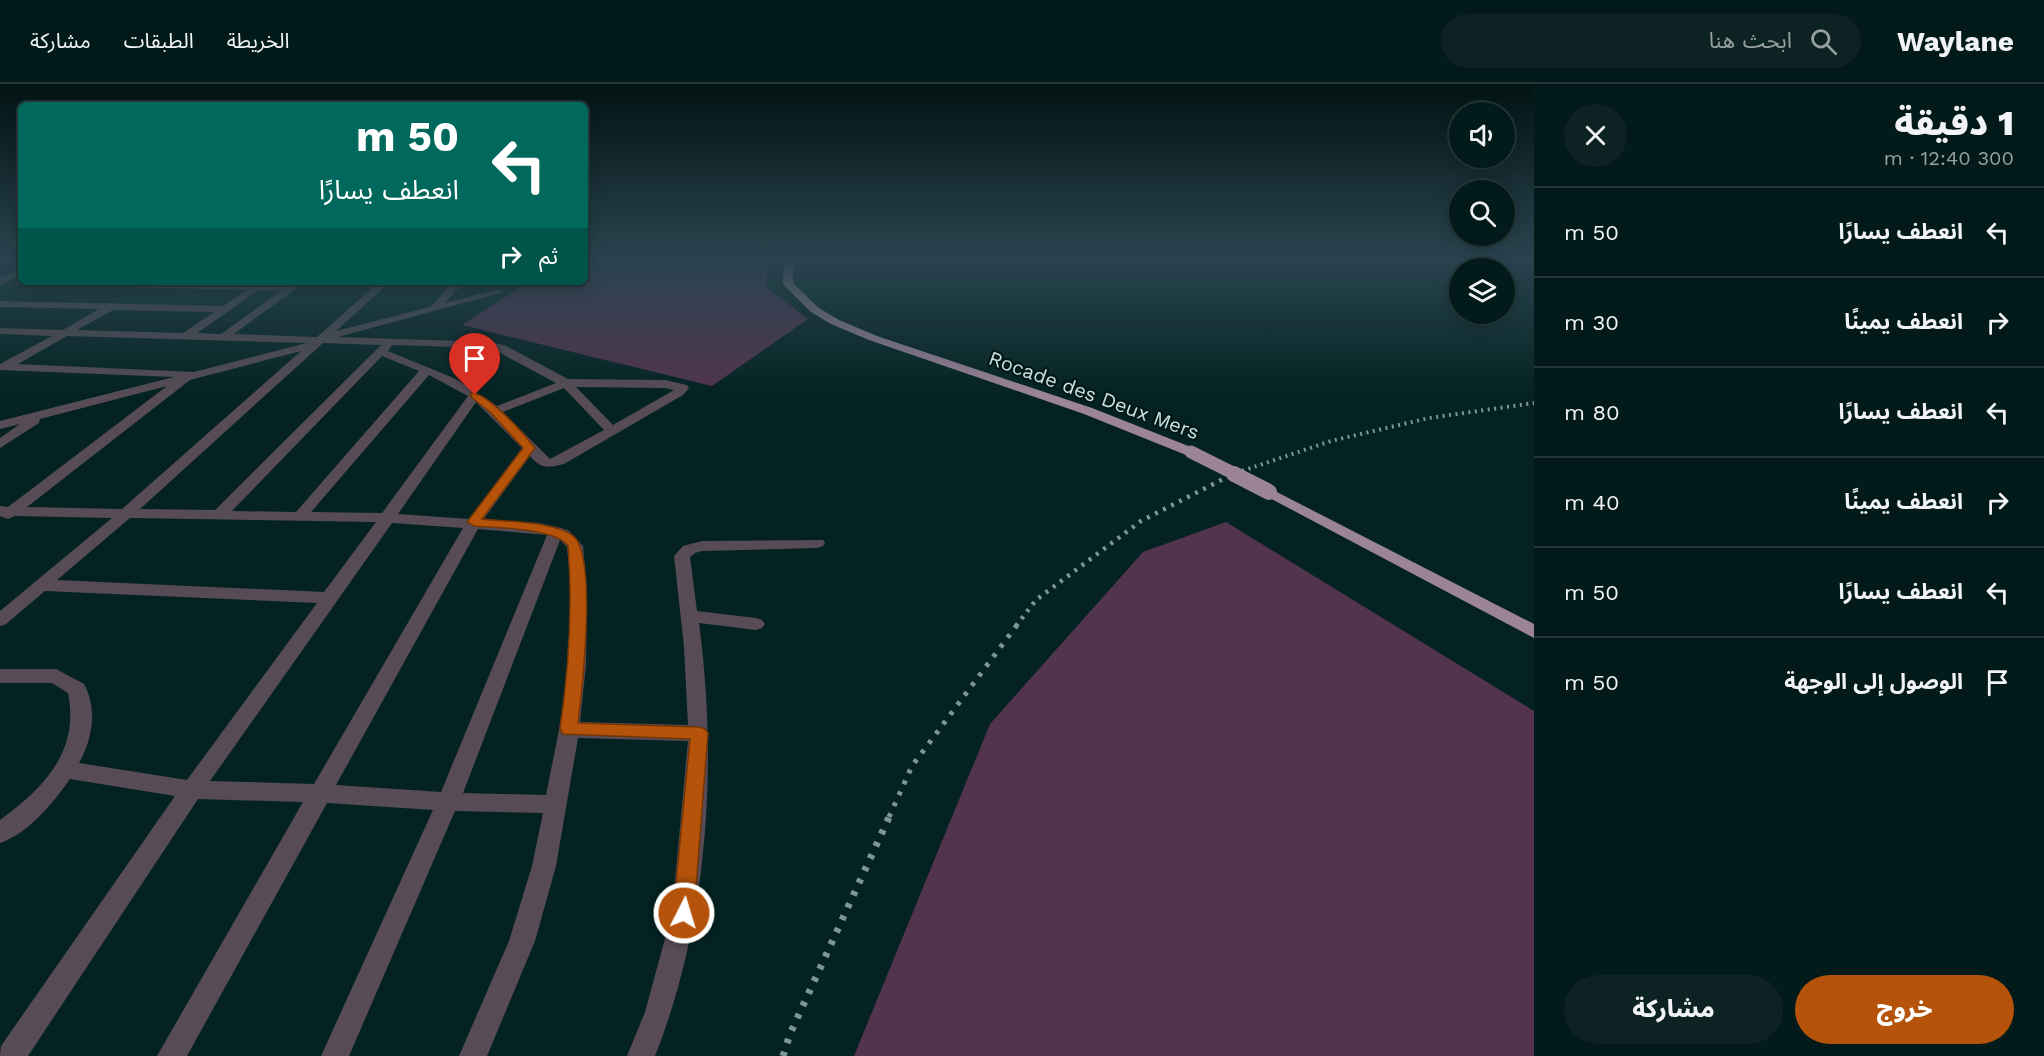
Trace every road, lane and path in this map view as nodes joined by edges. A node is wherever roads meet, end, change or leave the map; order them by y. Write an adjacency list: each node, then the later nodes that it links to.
1 (50, 305): 9 (street)
2 (113, 305): 9 (street)
3 (231, 305): 10 (street)
4 (267, 305): 15 (street)
5 (359, 305): 16 (street)
6 (437, 305): 11 (street)
7 (450, 305): 11 (street)
8 (810, 305): 44 (highway, Rocade des Deux Mers, bridge)
9 (110, 307): 10 (street); 13 (street)
10 (226, 309): 14 (street)
11 (433, 310): 16 (street)
12 (0, 331): 13 (street)
13 (64, 333): 14 (street); 19 (street)
14 (187, 335): 15 (street)
15 (225, 336): 16 (street)
16 (319, 341): 17 (street); 21 (street); 32 (street)
17 (392, 342): 18 (street); 22 (street)
18 (379, 351): 20 (street); 33 (street)
19 (2, 368): 21 (street)
20 (426, 371): 23 (street); 34 (street)
21 (190, 374): 26 (street); 31 (street)
22 (566, 383): 25 (street); 28 (street); 28 (street)
23 (475, 395): 25 (street); 35 (street)
24 (0, 411): 26 (street)
25 (495, 411): 30 (street)
26 (43, 413): 27 (street); 29 (street)
27 (0, 424)
28 (612, 431): 30 (street)
29 (0, 444)
30 (529, 448): 36 (street)
31 (4, 514): 32 (street)
32 (124, 515): 33 (street); 39 (street)
33 (219, 515): 34 (street)
34 (300, 516): 35 (street)
35 (388, 518): 36 (street); 40 (street)
36 (474, 522): 37 (street); 50 (street)
37 (556, 531): 46 (street); 51 (street)
38 (817, 543): 41 (street)
39 (40, 585): 40 (street); 42 (street)
40 (331, 598): 49 (street)
41 (689, 616): 43 (street); 47 (street)
42 (0, 620)
43 (756, 624)
44 (1534, 632)
45 (0, 676): 48 (street)
46 (569, 729): 47 (street); 52 (street)
47 (699, 733): 58 (street)
48 (67, 770): 49 (street); 53 (street)
49 (192, 790): 50 (street); 54 (street)
50 (319, 793): 51 (street); 55 (street)
51 (448, 802): 52 (street); 56 (street)
52 (555, 804): 57 (street)
53 (0, 833)
54 (11, 1056)
55 (171, 1056)
56 (335, 1056)
57 (473, 1056)
58 (641, 1056)

